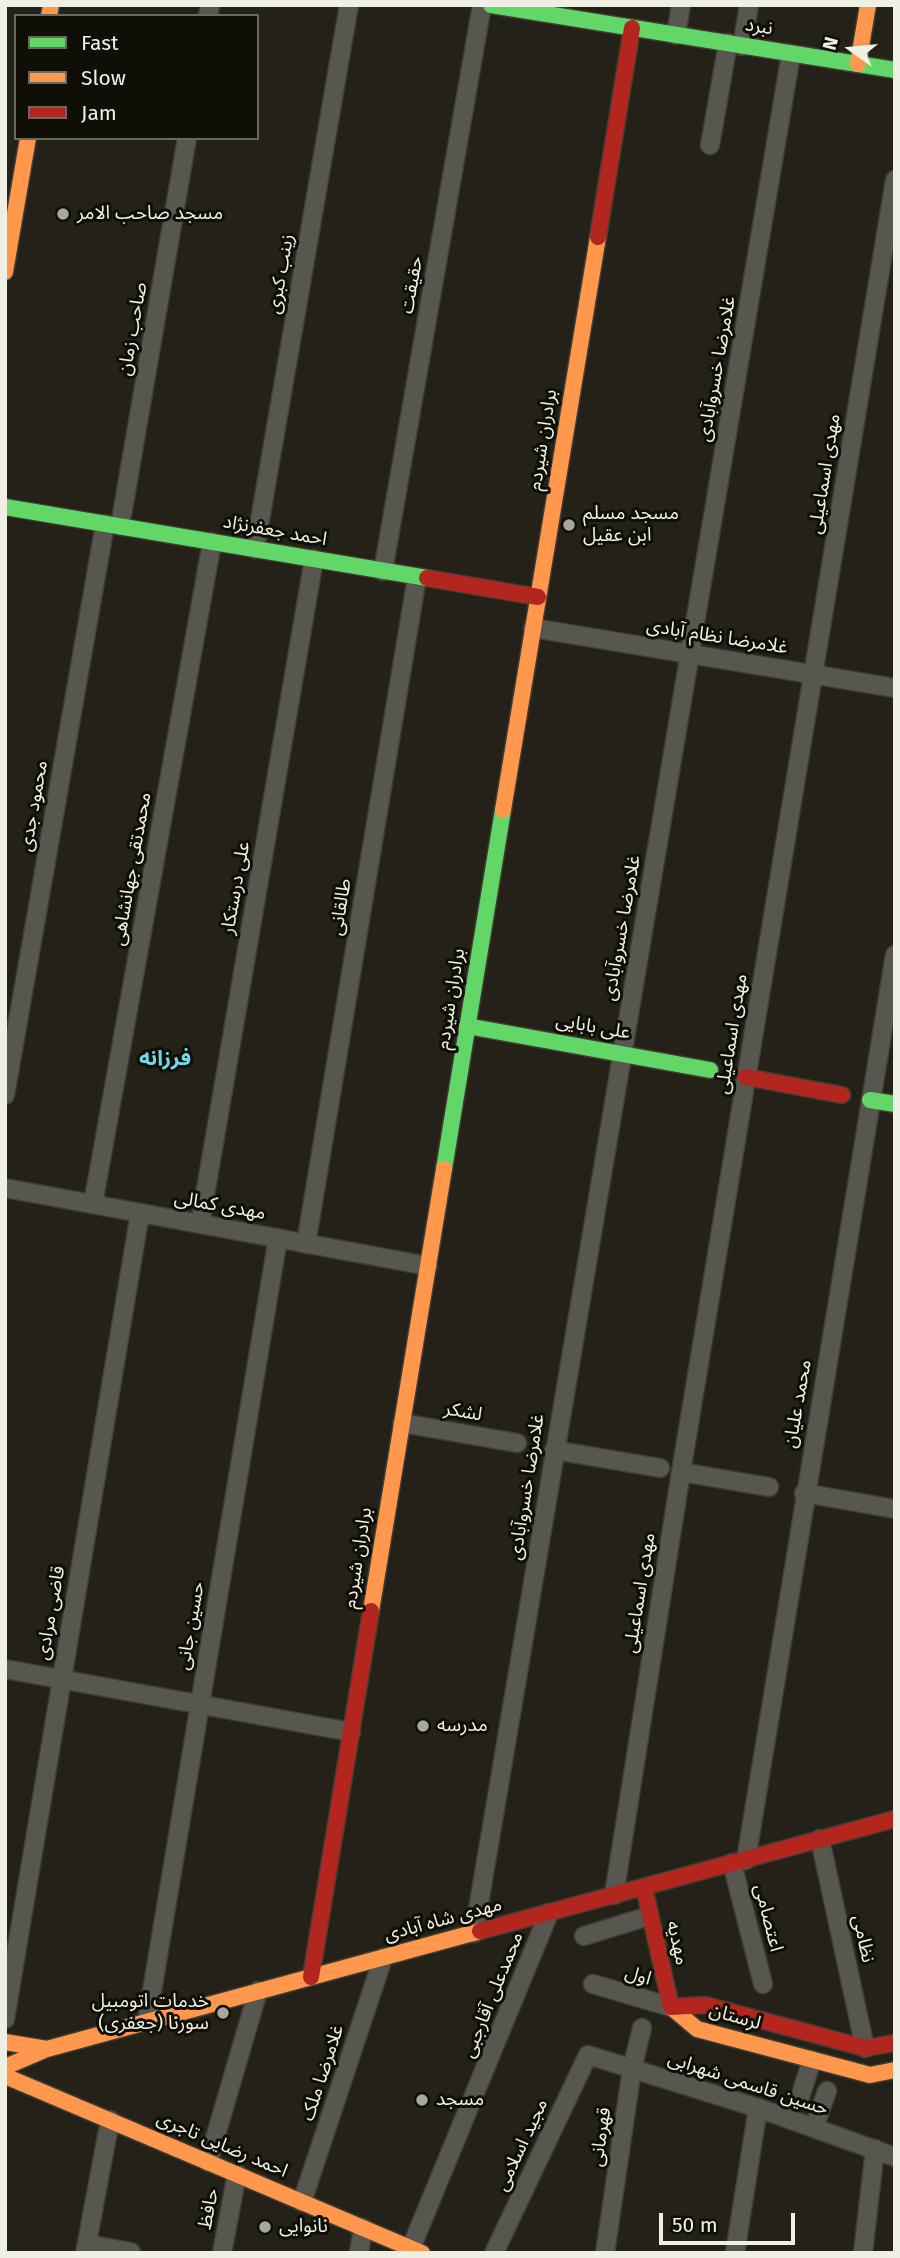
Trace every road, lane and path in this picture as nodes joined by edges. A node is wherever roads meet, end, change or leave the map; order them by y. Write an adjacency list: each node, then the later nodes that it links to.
1 (349, 5): 21 (street, زینب کبری)
2 (482, 5): 23 (street, حقیقت)
3 (491, 5): 7 (street, نبرد)
4 (681, 5): 8 (street)
5 (749, 5): 9 (street)
6 (868, 5): 11 (street)
7 (632, 28): 8 (street, نبرد); 25 (street, برادران شیردم)
8 (676, 35): 9 (street, نبرد)
9 (735, 45): 10 (street, نبرد); 15 (street)
10 (791, 54): 11 (street, نبرد); 27 (street, غلامرضا خسروآبادی)
11 (858, 64): 12 (street, نبرد)
12 (895, 70)
13 (28, 140): 17 (street)
14 (187, 140): 19 (street, صاحب زمان)
15 (710, 145)
16 (895, 180): 28 (street, مهدی اسماعیلی)
17 (5, 272)
18 (5, 507): 19 (street, احمد جعفرنژاد)
19 (112, 525): 20 (street, احمد جعفرنژاد); 35 (street, محمود جدی)
20 (212, 542): 21 (street, احمد جعفرنژاد); 40 (street, محمدتقی جهانشاهی)
21 (255, 549): 22 (street, احمد جعفرنژاد)
22 (314, 559): 23 (street, احمد جعفرنژاد); 42 (street, علی درستکار)
23 (383, 571): 24 (street, احمد جعفرنژاد)
24 (417, 577): 25 (street, احمد جعفرنژاد); 44 (street, طالقانی)
25 (538, 597): 26 (street, برادران شیردم)
26 (533, 628): 27 (street, غلامرضا نظام آبادی); 31 (street, برادران شیردم)
27 (689, 654): 28 (street, غلامرضا نظام آبادی); 32 (street, غلامرضا خسروآبادی)
28 (813, 674): 29 (street, غلامرضا نظام آبادی); 34 (street, مهدی اسماعیلی)
29 (895, 688)
30 (895, 956): 37 (street, محمد علیان)
31 (467, 1026): 32 (street, علی بابایی); 45 (street, برادران شیردم)
32 (621, 1054): 33 (street, علی بابایی); 48 (street, غلامرضا خسروآبادی)
33 (710, 1070)
34 (746, 1077): 36 (street); 50 (street, مهدی اسماعیلی)
35 (5, 1095)
36 (842, 1095)
37 (870, 1100): 38 (street); 52 (street, محمد علیان)
38 (895, 1104)
39 (5, 1188): 40 (street, مهدی کمالی)
40 (93, 1204): 41 (street, مهدی کمالی)
41 (140, 1213): 42 (street, مهدی کمالی); 55 (street, قاضی مرادی)
42 (200, 1224): 43 (street, مهدی کمالی)
43 (278, 1238): 44 (street, مهدی کمالی); 56 (street, حسین جانی)
44 (306, 1244): 45 (street, مهدی کمالی)
45 (428, 1266): 46 (street, برادران شیردم)
46 (401, 1423): 47 (street, لشكر); 57 (street, برادران شیردم)
47 (517, 1443)
48 (554, 1450): 49 (street); 65 (street, غلامرضا خسروآبادی)
49 (660, 1468)
50 (681, 1472): 51 (street); 62 (street, مهدی اسماعیلی)
51 (769, 1487)
52 (804, 1493): 53 (street); 60 (street, محمد علیان)
53 (895, 1509)
54 (5, 1669): 55 (street)
55 (61, 1679): 56 (street); 73 (street, قاضی مرادی)
56 (200, 1704): 57 (street); 74 (street, حسین جانی)
57 (351, 1732): 68 (street, برادران شیردم)
58 (895, 1819): 59 (street, مهدی شاه آبادی)
59 (820, 1839): 60 (street, مهدی شاه آبادی); 78 (street, نظامی)
60 (739, 1861): 61 (street, مهدی شاه آبادی); 70 (street, اعتصامی)
61 (644, 1887): 62 (street, مهدی شاه آبادی); 64 (street, مهدیه)
62 (614, 1895): 63 (street, مهدی شاه آبادی)
63 (549, 1913): 65 (street, مهدی شاه آبادی); 99 (street, محمدعلی آقارجبی)
64 (649, 1916): 66 (street); 72 (street, مهدیه)
65 (474, 1933): 67 (street, مهدی شاه آبادی)
66 (584, 1936)
67 (383, 1958): 68 (street, مهدی شاه آبادی); 96 (street, غلامرضا ملک)
68 (310, 1977): 71 (street, مهدی شاه آبادی)
69 (593, 1984): 72 (street, اول)
70 (764, 1984)
71 (258, 1991): 74 (street, مهدی شاه آبادی); 94 (street)
72 (671, 2007): 78 (street, لرستان); 81 (street, لرستان)
73 (5, 2020)
74 (147, 2021): 79 (street, مهدی شاه آبادی)
75 (642, 2028): 83 (street, قهرمانی)
76 (5, 2042): 79 (street)
77 (895, 2043): 78 (street, لرستان)
78 (865, 2048): 85 (street)
79 (47, 2049): 82 (street, مهدی شاه آبادی)
80 (587, 2055): 83 (street, حسین قاسمی شهرابی); 103 (street, مجید اسلامی)
81 (812, 2060): 85 (street, لرستان); 88 (street)
82 (5, 2067)
83 (632, 2069): 89 (street, حسین قاسمی شهرابی); 104 (street, قهرمانی)
84 (895, 2070): 85 (street, لرستان)
85 (870, 2075)
86 (5, 2076): 90 (street, احمد رضایی تاجری)
87 (827, 2091): 91 (street)
88 (800, 2097)
89 (758, 2108): 91 (street, حسین قاسمی شهرابی); 105 (street)
90 (110, 2120): 94 (street, احمد رضایی تاجری); 98 (street)
91 (814, 2127): 92 (street, حسین قاسمی شهرابی)
92 (875, 2150): 93 (street, حسین قاسمی شهرابی); 106 (street)
93 (895, 2157)
94 (208, 2162): 95 (street, احمد رضایی تاجری)
95 (237, 2174): 96 (street, احمد رضایی تاجری); 101 (street, حافظ)
96 (302, 2202): 97 (street, احمد رضایی تاجری)
97 (363, 2228): 99 (street, احمد رضایی تاجری); 102 (street)
98 (86, 2248): 100 (street)
99 (417, 2250)
100 (131, 2252)
101 (222, 2253)
102 (359, 2253)
103 (494, 2253)
104 (605, 2253)
105 (735, 2253)
106 (863, 2253)

